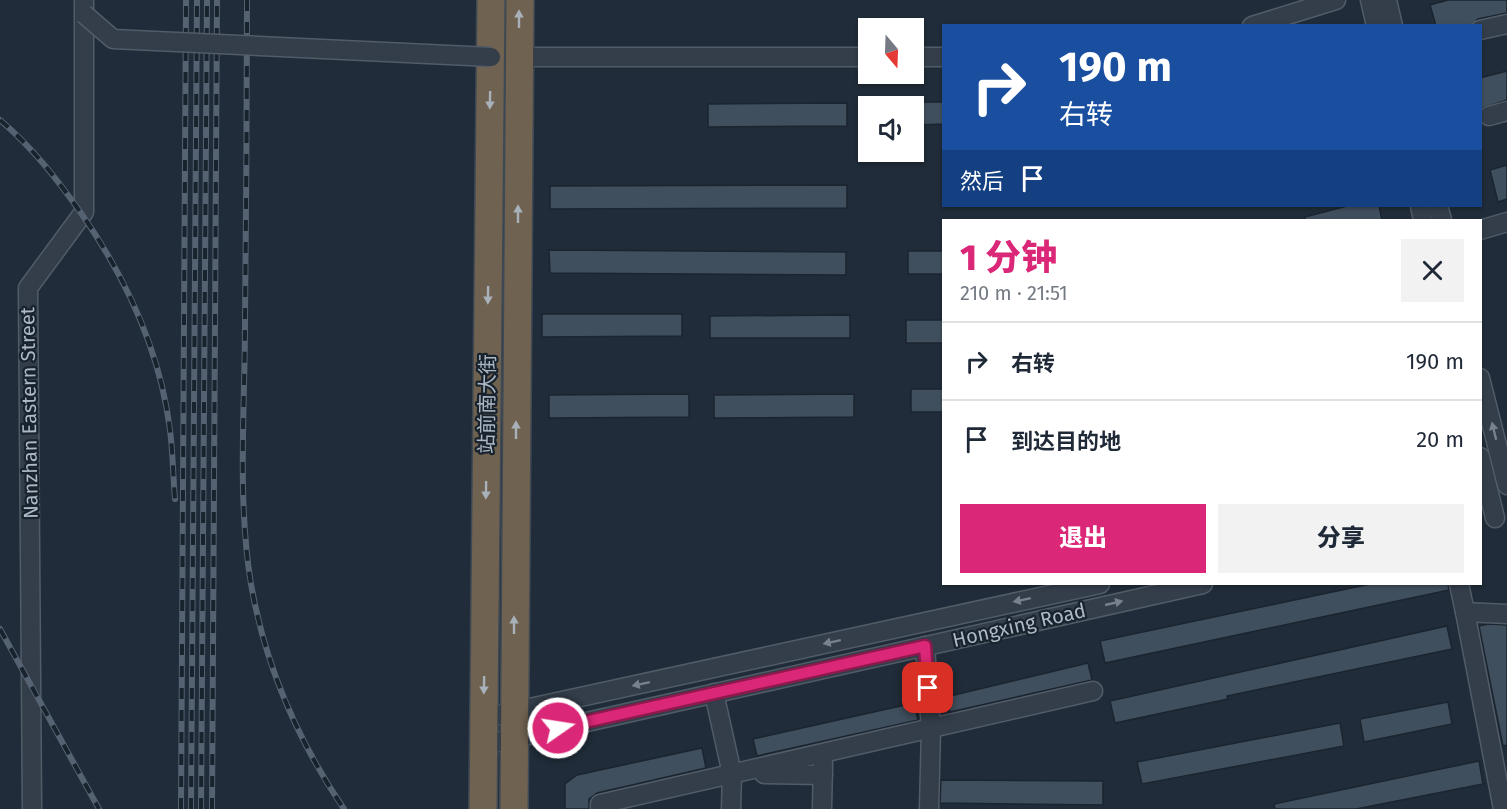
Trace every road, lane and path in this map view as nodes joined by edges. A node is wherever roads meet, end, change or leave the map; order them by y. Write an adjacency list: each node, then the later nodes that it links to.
1 (491, 0): 12 (highway, 站前南大街)
2 (519, 0): 13 (highway, 站前南大街, one-way to 2)
3 (1336, 0): 7 (street)
4 (1370, 0): 8 (street)
5 (1387, 0): 9 (street)
6 (84, 7): 12 (street, bridge); 41 (street, Nanzhan Eastern Street)
7 (1258, 24)
8 (1376, 24)
9 (1393, 24)
10 (1507, 24): 11 (street)
11 (1482, 30)
12 (491, 57): 34 (highway, 站前南大街, one-way to 34)
13 (519, 57): 14 (street); 35 (highway, 站前南大街, one-way to 13)
14 (858, 57)
15 (924, 57): 16 (street)
16 (942, 57)
17 (1507, 111): 18 (street)
18 (1489, 116)
19 (1507, 222): 20 (street)
20 (1482, 229)
21 (1482, 386): 23 (street, one-way to 21)
22 (1482, 463): 24 (street)
23 (1507, 485)
24 (1493, 497): 25 (street)
25 (1494, 518)
26 (1096, 585): 35 (street, Hongxing Road, one-way to 35)
27 (1199, 585): 31 (street, Hongxing Road, one-way to 27)
28 (1459, 585): 29 (street)
29 (1466, 612): 30 (street); 48 (street)
30 (1507, 614)
31 (925, 646): 33 (street, Hongxing Road); 36 (street)
32 (1093, 691): 36 (street)
33 (714, 693): 35 (street, Hongxing Road); 39 (street)
34 (484, 718): 35 (street, Hongxing Road); 37 (highway, 站前南大街)
35 (514, 725): 37 (street, Hongxing Road); 43 (highway, 站前南大街)
36 (931, 729): 38 (street); 47 (street)
37 (484, 745): 42 (highway, 站前南大街)
38 (823, 754): 39 (street); 40 (street)
39 (732, 774): 40 (street); 44 (street); 45 (street)
40 (823, 775): 46 (street)
41 (32, 809)
42 (483, 809)
43 (514, 809)
44 (600, 809)
45 (731, 809)
46 (822, 809)
47 (928, 809)
48 (1503, 809)

